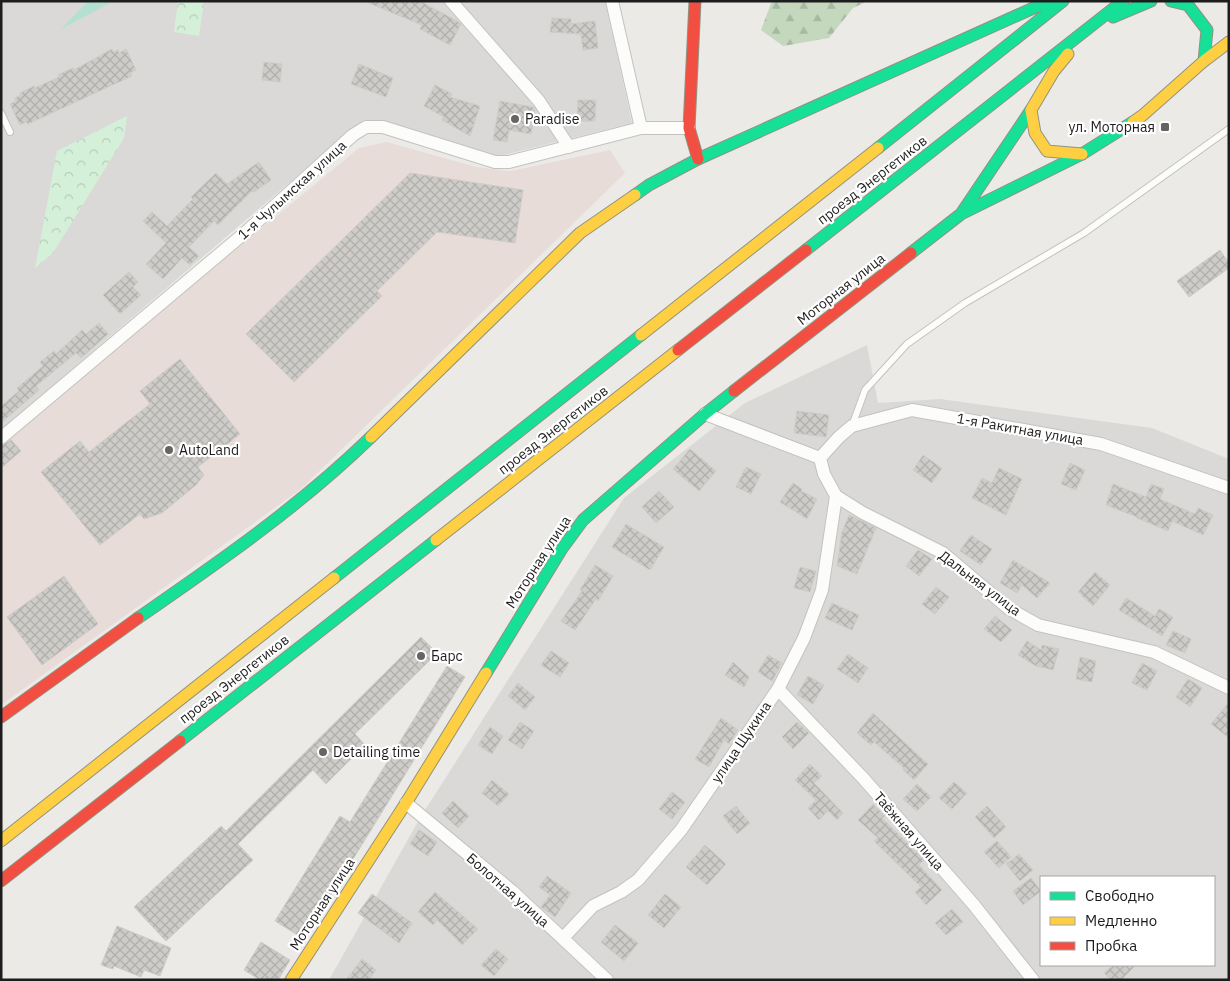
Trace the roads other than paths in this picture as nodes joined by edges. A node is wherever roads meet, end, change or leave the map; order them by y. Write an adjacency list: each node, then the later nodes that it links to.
1 (452, 1): 18 (street)
2 (612, 1): 14 (street)
3 (696, 1): 15 (main road)
4 (1049, 1): 20 (main road)
5 (1063, 1): 32 (main road, проезд Энергетиков)
6 (1123, 1): 9 (main road, проезд Энергетиков)
7 (1151, 1): 9 (main road)
8 (1171, 1): 11 (main road)
9 (1088, 30): 12 (main road); 33 (main road, проезд Энергетиков)
10 (1229, 42): 11 (main road)
11 (1204, 61): 19 (main road)
12 (1031, 110): 19 (main road); 21 (main road)
13 (1, 113): 17 (lane)
14 (641, 128): 15 (street, 1-я Чулымская улица); 18 (street, 1-я Чулымская улица)
15 (689, 128): 20 (main road)
16 (1229, 129): 23 (lane)
17 (10, 132)
18 (569, 148): 24 (street, 1-я Чулымская улица)
19 (1082, 154): 21 (main road)
20 (698, 158): 30 (main road)
21 (961, 214): 22 (main road, Моторная улица)
22 (705, 414): 25 (street); 31 (main road, Моторная улица)
23 (852, 426): 25 (street, 1-я Ракитная улица); 26 (street, 1-я Ракитная улица)
24 (1, 438)
25 (820, 458): 27 (street)
26 (1229, 488)
27 (836, 496): 28 (street, Дальняя улица); 29 (street, улица Щукина)
28 (1229, 688)
29 (778, 689): 34 (street, улица Щукина); 37 (street, Таёжная улица)
30 (1, 717)
31 (406, 803): 34 (street, Болотная улица); 35 (main road, Моторная улица)
32 (1, 841)
33 (1, 881)
34 (563, 938): 36 (street, Болотная улица)
35 (291, 980)
36 (607, 980)
37 (1033, 980)

